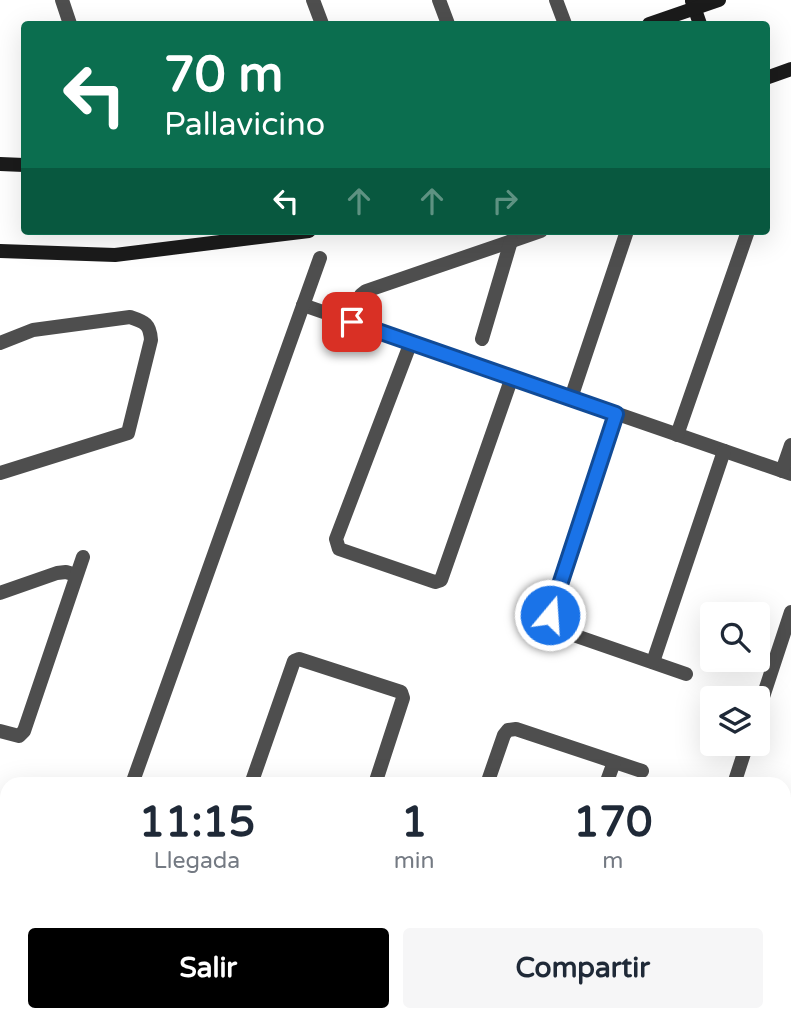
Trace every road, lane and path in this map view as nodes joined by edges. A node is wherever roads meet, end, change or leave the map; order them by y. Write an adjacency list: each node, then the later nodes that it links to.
1 (62, 0): 7 (street)
2 (313, 0): 8 (street)
3 (439, 0): 9 (street)
4 (556, 0): 10 (street)
5 (719, 0): 6 (main road)
6 (693, 4): 11 (main road); 12 (main road)
7 (69, 21)
8 (321, 21)
9 (447, 21)
10 (564, 21)
11 (656, 21)
12 (699, 21)
13 (790, 70): 14 (main road)
14 (770, 77)
15 (0, 164): 16 (main road)
16 (21, 165)
17 (277, 235): 22 (main road)
18 (529, 235): 21 (street)
19 (625, 235): 30 (street)
20 (747, 235): 32 (street)
21 (511, 241): 25 (street); 26 (street)
22 (0, 251)
23 (320, 258): 24 (street)
24 (303, 305): 25 (street); 48 (street)
25 (352, 322): 27 (street)
26 (482, 339)
27 (411, 342): 29 (street); 29 (street)
28 (0, 343): 35 (street)
29 (512, 377): 30 (street)
30 (571, 398): 31 (street)
31 (616, 414): 32 (street); 41 (street)
32 (677, 435): 34 (street)
33 (791, 445): 36 (street)
34 (724, 451): 36 (street); 41 (street)
35 (0, 473)
36 (786, 473)
37 (83, 557): 38 (street)
38 (76, 576): 39 (street); 44 (street)
39 (0, 593)
40 (791, 612): 43 (street)
41 (653, 662): 42 (street)
42 (685, 674)
43 (767, 686)
44 (0, 731)
45 (743, 756): 53 (street)
46 (614, 762): 47 (street); 51 (street); 52 (street)
47 (642, 771)
48 (134, 777)
49 (253, 777): 50 (street)
50 (377, 777)
51 (489, 777)
52 (609, 777)
53 (736, 777)

